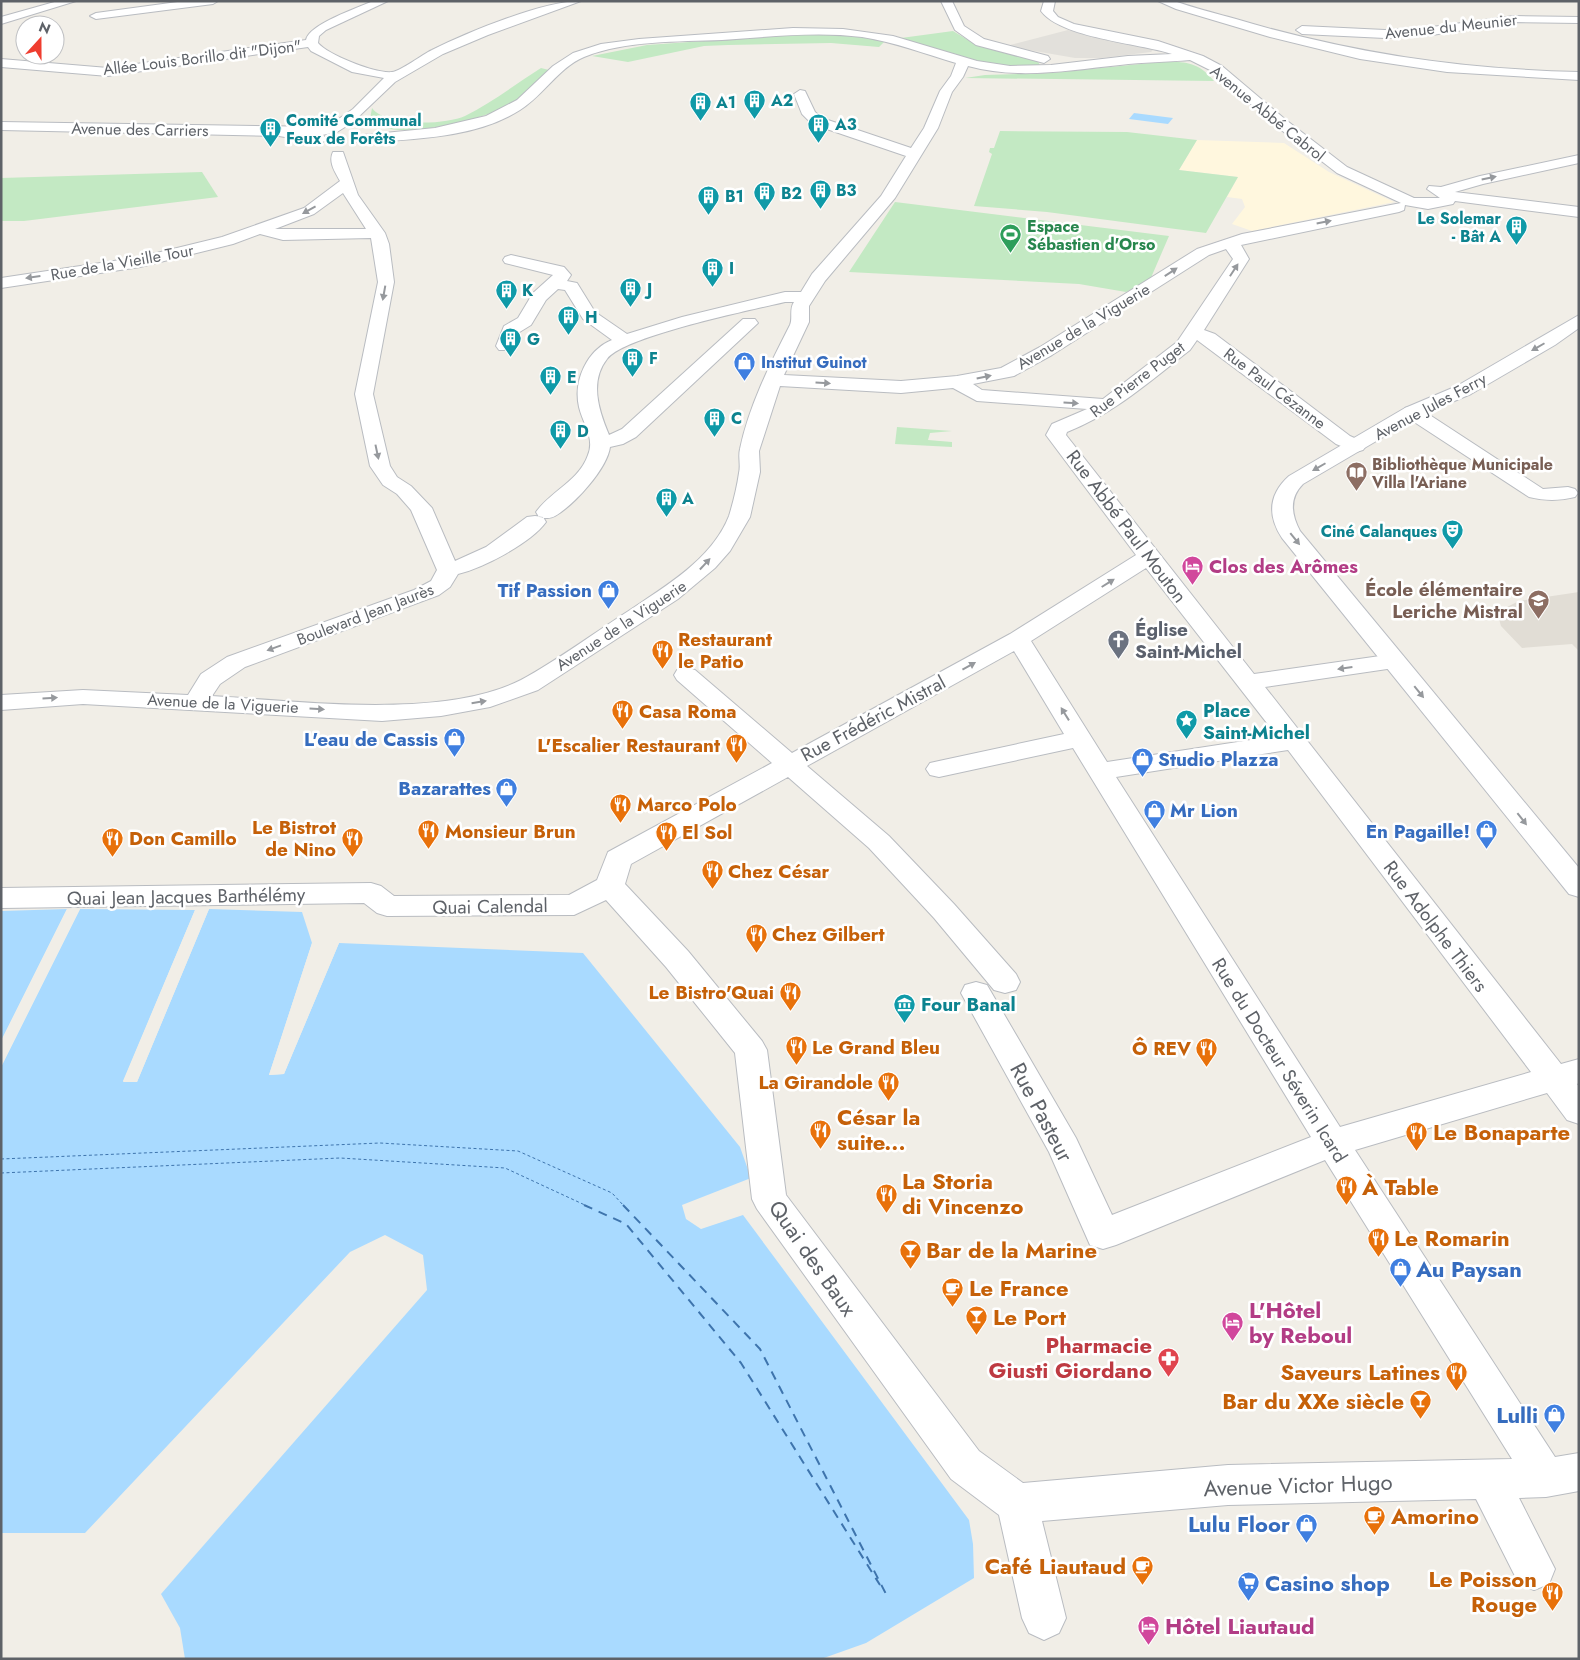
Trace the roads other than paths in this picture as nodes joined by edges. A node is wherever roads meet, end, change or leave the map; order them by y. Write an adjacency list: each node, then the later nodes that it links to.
1 (71, 1): 9 (street)
2 (213, 1): 8 (street)
3 (383, 1): 14 (street)
4 (576, 1): 24 (street)
5 (946, 1): 21 (street)
6 (1050, 1): 16 (street, Avenue Abbé Cabrol)
7 (1163, 1): 11 (street)
8 (83, 18)
9 (1, 20)
10 (1579, 20): 11 (street, Avenue du Meunier)
11 (1233, 23): 25 (street)
12 (1, 29): 13 (street)
13 (15, 30)
14 (312, 43): 20 (street, Allée Louis Borillo dit "Dijon"); 24 (street)
15 (919, 48): 19 (street, Avenue des Carriers); 22 (street); 32 (street, Avenue des Carriers)
16 (1178, 51): 17 (street, Avenue Abbé Cabrol); 18 (street)
17 (1192, 56): 18 (street); 36 (street, Avenue Abbé Cabrol)
18 (1146, 58): 21 (street)
19 (963, 62): 22 (street); 23 (street, Avenue des Carriers); 26 (street)
20 (1, 63)
21 (1072, 66): 23 (street)
22 (939, 70): 27 (street)
23 (1013, 70): 26 (street)
24 (394, 76): 29 (street)
25 (1579, 76)
26 (957, 77): 27 (street)
27 (946, 91): 33 (street)
28 (800, 94): 33 (street)
29 (357, 113): 31 (street); 32 (street)
30 (1, 126): 31 (street, Avenue des Carriers)
31 (326, 135): 32 (street, Avenue des Carriers); 34 (street)
32 (359, 135): 34 (street)
33 (915, 153): 50 (street)
34 (338, 155): 37 (street, Boulevard Jean Jaurès)
35 (1579, 159): 38 (street, one-way to 35)
36 (1357, 177): 39 (street, Avenue Abbé Cabrol); 41 (street, Avenue Abbé Cabrol)
37 (348, 182): 44 (street, Rue de la Vieille Tour, one-way to 44); 45 (street, Boulevard Jean Jaurès)
38 (1464, 184): 40 (street); 42 (street)
39 (1417, 186): 40 (street, Avenue Abbé Cabrol); 41 (street)
40 (1439, 199): 41 (street, Avenue de la Viguerie); 42 (street, Avenue de la Viguerie); 43 (street, Avenue de la Viguerie)
41 (1399, 200): 46 (street, Avenue de la Viguerie, one-way to 41)
42 (1483, 201): 43 (street, Avenue de la Viguerie)
43 (1579, 212)
44 (261, 230): 45 (street); 48 (street, Rue de la Vieille Tour, one-way to 48)
45 (379, 238): 66 (street, Boulevard Jean Jaurès, one-way to 66)
46 (1228, 243): 53 (street, Rue Pierre Puget, one-way to 46); 57 (street, Avenue de la Viguerie, one-way to 46)
47 (511, 260): 49 (street)
48 (1, 283)
49 (556, 283): 54 (street); 55 (street)
50 (805, 297): 54 (street); 56 (street)
51 (1579, 320): 60 (street, Avenue Jules Ferry, one-way to 60)
52 (749, 323): 62 (street)
53 (1194, 332): 59 (street, Rue Pierre Puget); 63 (street, Rue Paul Cézanne)
54 (624, 340): 62 (street)
55 (505, 346)
56 (774, 380): 57 (street, Avenue de la Viguerie, one-way to 57); 71 (street, Avenue de la Viguerie, one-way to 56)
57 (957, 382): 58 (street)
58 (1024, 399): 59 (street, one-way to 59); 61 (street)
59 (1107, 405): 61 (street, Rue Pierre Puget)
60 (1412, 412): 63 (street, Avenue Jules Ferry); 64 (street)
61 (1066, 426): 65 (street, Rue Abbé Paul Mouton)
62 (601, 442): 66 (street)
63 (1356, 446): 68 (street, Avenue Jules Ferry, one-way to 68)
64 (1568, 493)
65 (1149, 557): 67 (street, Rue Frédéric Mistral, one-way to 65); 70 (street, Rue Abbé Paul Mouton)
66 (448, 570): 71 (street, Boulevard Jean Jaurès, one-way to 71)
67 (1018, 639): 73 (street, Rue du Docteur Séverin Icard, one-way to 67); 75 (street, Rue Frédéric Mistral, one-way to 67)
68 (1394, 661): 70 (street, one-way to 70); 79 (street, one-way to 79)
69 (686, 675): 75 (street, Rue Pasteur)
70 (1248, 682): 74 (street, Rue Abbé Paul Mouton)
71 (197, 701): 72 (street, Avenue de la Viguerie, one-way to 71)
72 (1, 703)
73 (1080, 739): 76 (street); 77 (street, Rue du Docteur Séverin Icard)
74 (1295, 741): 77 (street); 82 (street, Rue Adolphe Thiers)
75 (788, 764): 78 (street, Rue Frédéric Mistral); 84 (street, Rue Pasteur)
76 (940, 769)
77 (1100, 771): 84 (street, Rue du Docteur Séverin Icard)
78 (610, 886): 80 (street, Quai Calendal); 87 (street, Quai des Baux)
79 (1579, 887)
80 (371, 894): 81 (street, Quai Jean Jacques Barthélémy)
81 (1, 898)
82 (1566, 1075): 83 (street, Rue Adolphe Thiers); 84 (street)
83 (1579, 1111)
84 (1332, 1142): 85 (street, Rue du Docteur Séverin Icard)
85 (1562, 1475): 86 (street, Avenue Victor Hugo)
86 (1487, 1479): 87 (street, Avenue Victor Hugo); 88 (street)
87 (1017, 1502): 89 (street)
88 (1534, 1569)
89 (1044, 1618)

